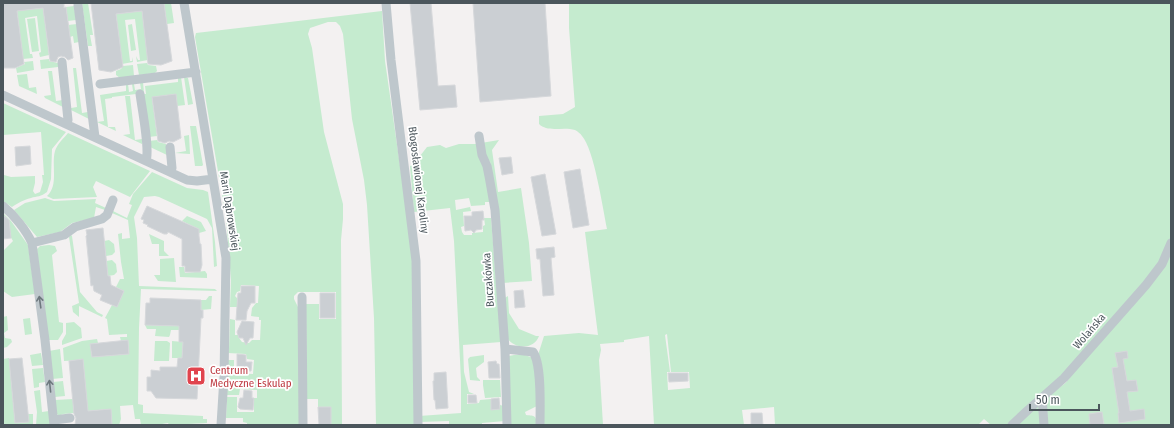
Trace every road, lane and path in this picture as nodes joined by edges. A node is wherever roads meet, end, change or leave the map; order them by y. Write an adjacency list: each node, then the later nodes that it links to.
1 (184, 3): 5 (street, Marii Dąbrowskiej)
2 (386, 3): 27 (street, Błogosławionej Karoliny)
3 (78, 5): 11 (street)
4 (62, 62): 9 (street)
5 (196, 72): 6 (street); 15 (street, Marii Dąbrowskiej)
6 (100, 84)
7 (140, 94): 13 (street)
8 (3, 95): 9 (street)
9 (66, 124): 11 (street)
10 (479, 136): 21 (street, Buczakówka)
11 (95, 137): 13 (street)
12 (170, 147): 14 (street)
13 (146, 161): 14 (street)
14 (170, 172): 15 (street)
15 (213, 179): 25 (street, Marii Dąbrowskiej)
16 (113, 200): 18 (street)
17 (3, 206): 18 (street)
18 (32, 243): 24 (street, one-way to 18)
19 (1171, 243): 22 (street, Wolańska)
20 (302, 297): 26 (street)
21 (505, 349): 28 (street, Buczakówka); 29 (street)
22 (1042, 397): 30 (street, Wolańska); 31 (street)
23 (70, 418): 24 (street)
24 (54, 422)
25 (221, 425)
26 (303, 425)
27 (418, 425)
28 (507, 425)
29 (540, 425)
30 (1012, 425)
31 (1044, 425)

